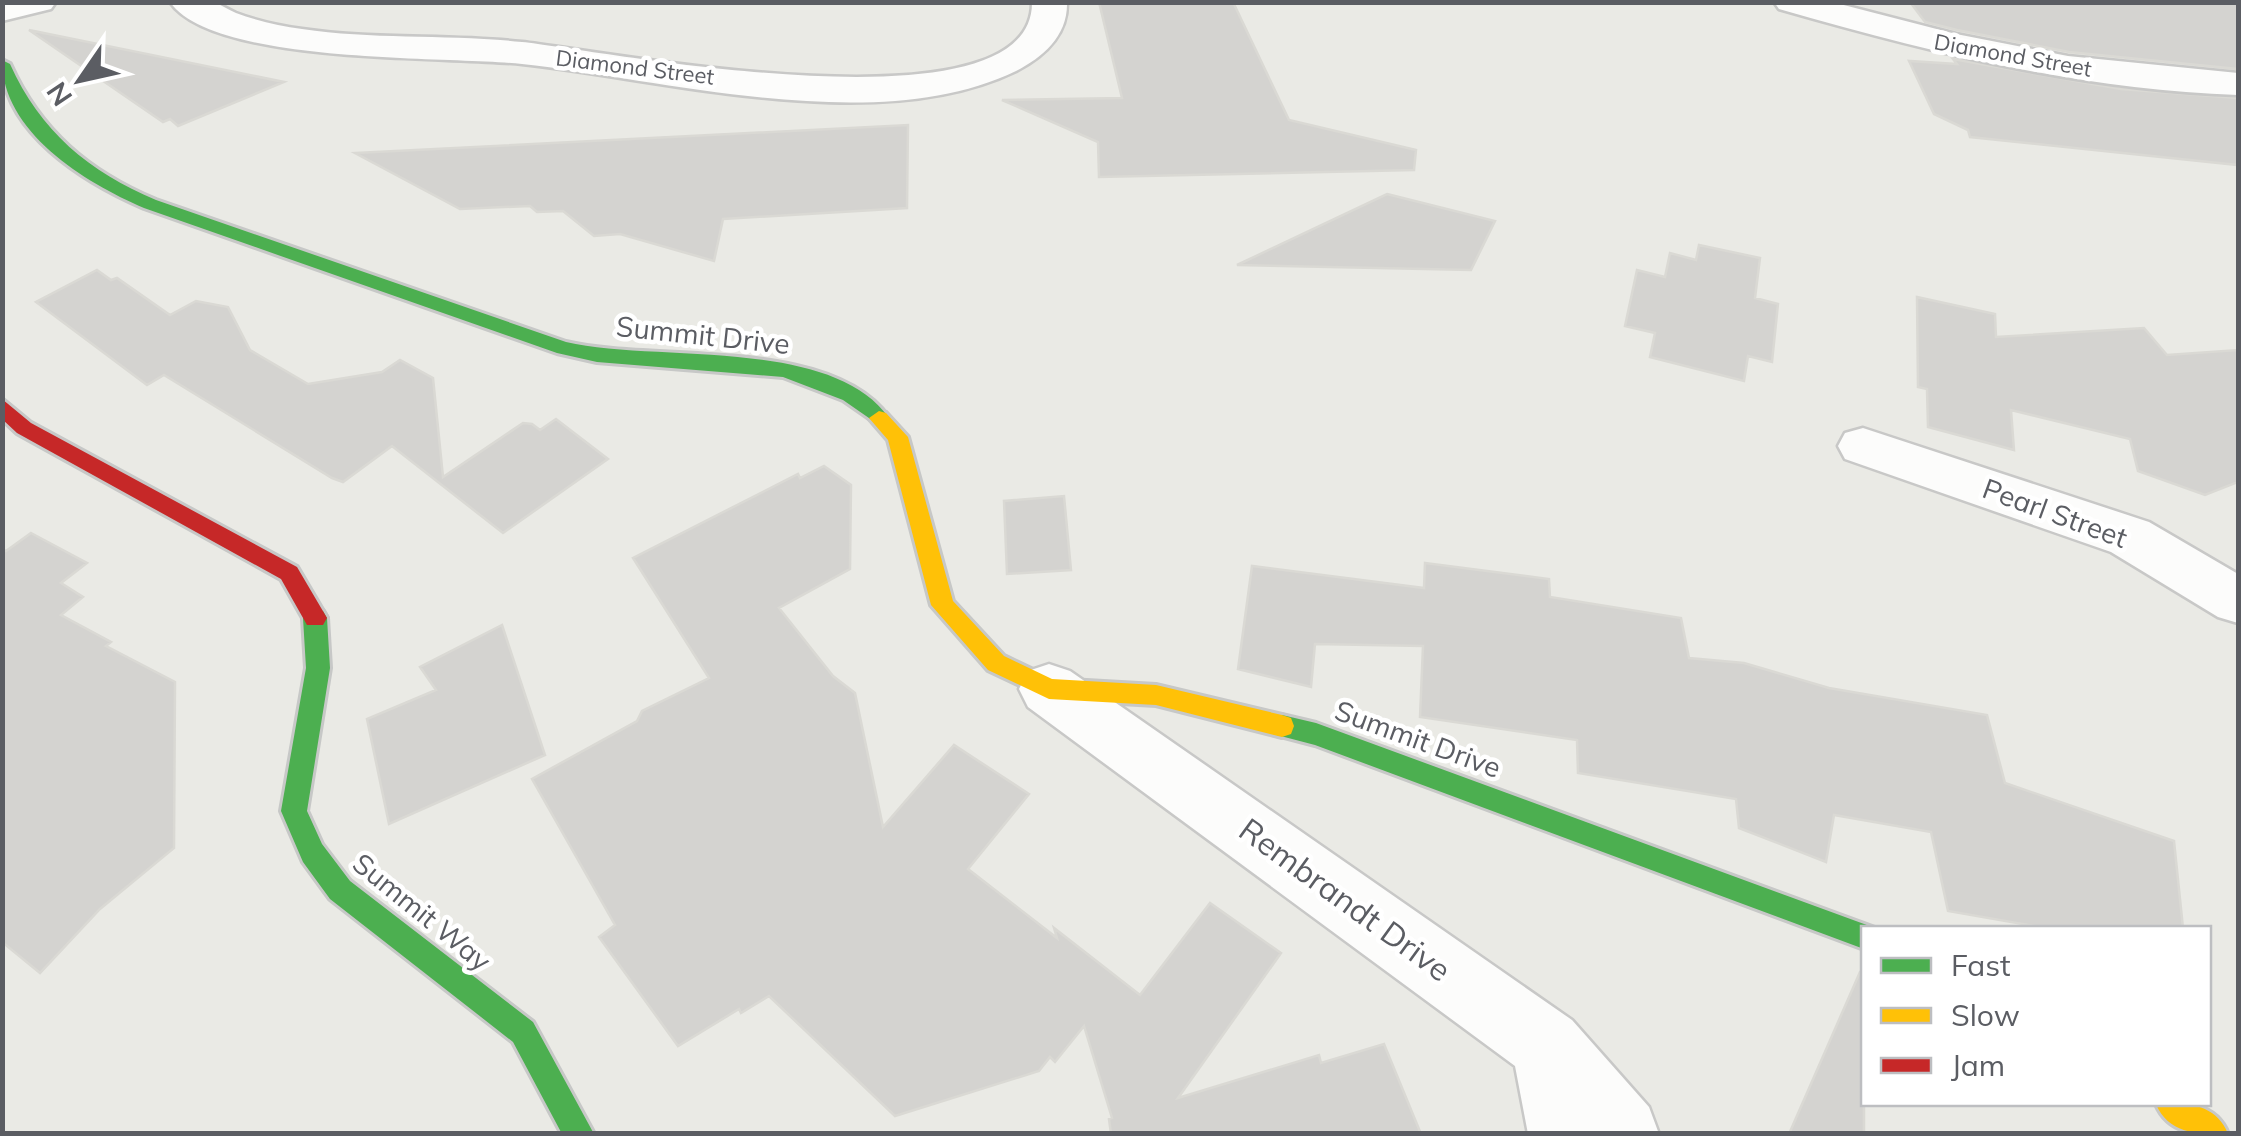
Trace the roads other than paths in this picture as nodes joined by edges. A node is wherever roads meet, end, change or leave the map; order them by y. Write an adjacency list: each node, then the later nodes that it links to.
1 (39, 2): 5 (street)
2 (187, 2): 3 (street, Diamond Street)
3 (1049, 2)
4 (1791, 2): 7 (street, Diamond Street)
5 (2, 11)
6 (2, 64): 11 (street, Summit Drive)
7 (2238, 84)
8 (2, 406): 15 (street, Summit Way)
9 (1862, 446): 10 (street, Pearl Street)
10 (2238, 601)
11 (1049, 689): 12 (street, Summit Drive); 13 (street, Rembrandt Drive)
12 (1861, 935)
13 (1548, 1045): 16 (street); 17 (street, Rembrandt Drive)
14 (2174, 1106): 18 (street)
15 (579, 1134)
16 (1566, 1134)
17 (1622, 1134)
18 (2213, 1134)

